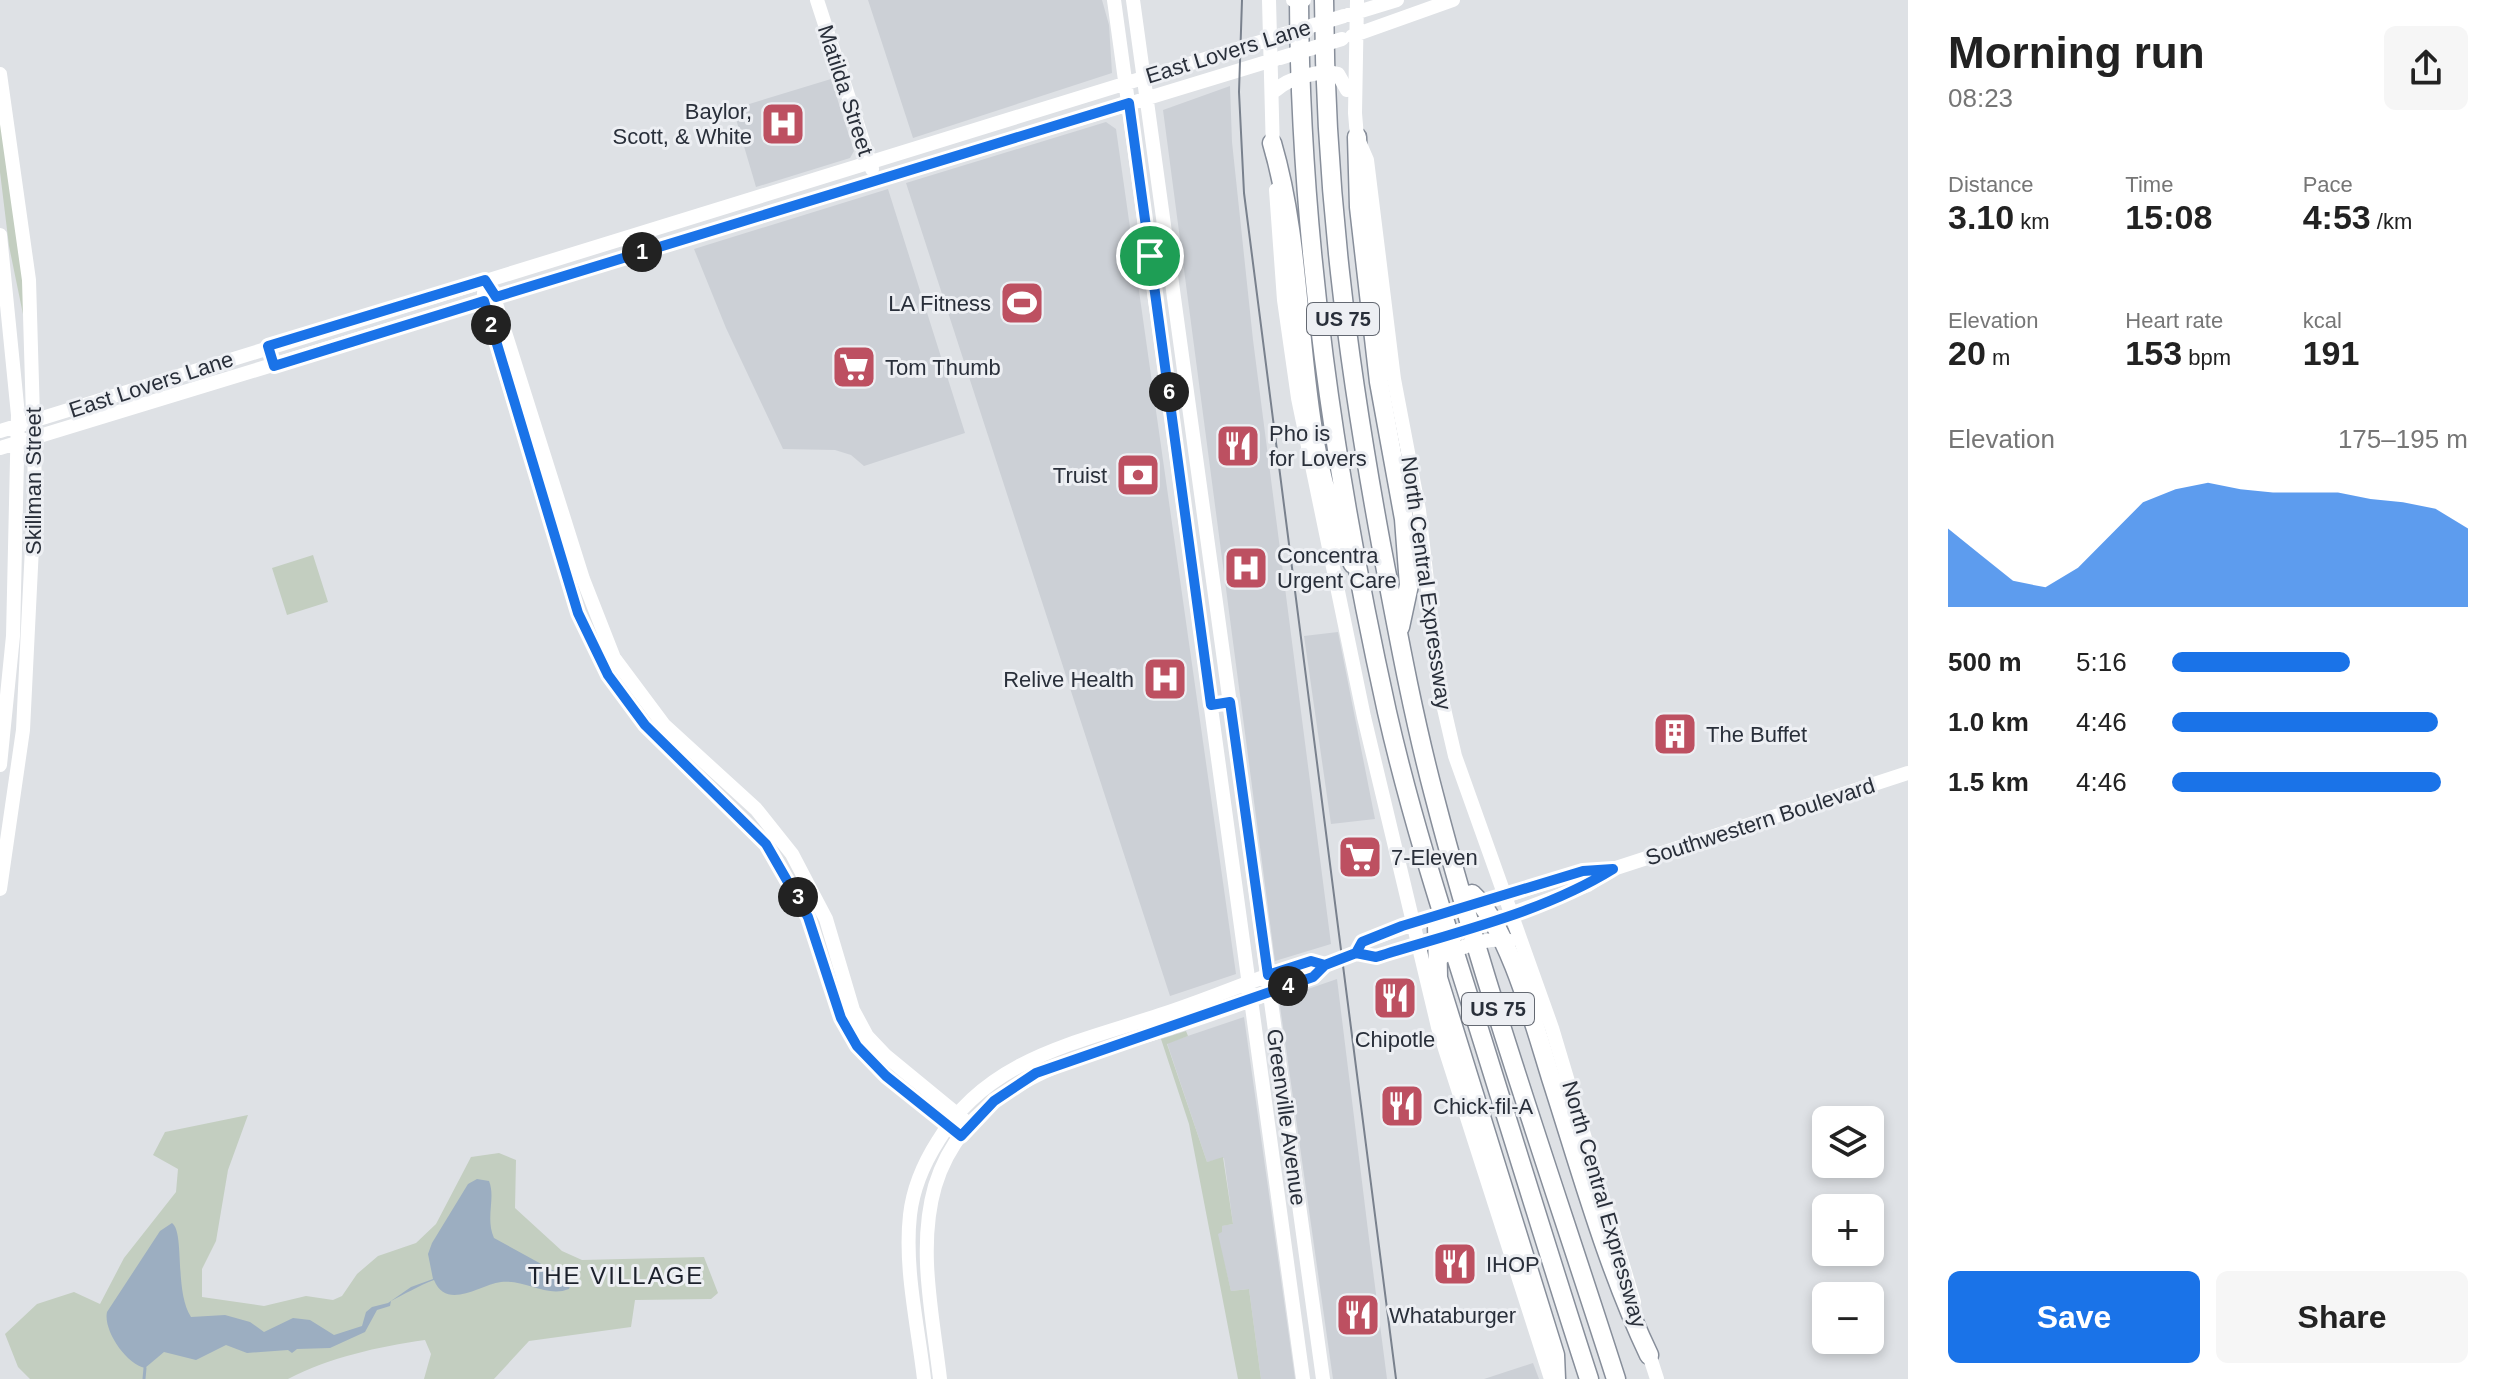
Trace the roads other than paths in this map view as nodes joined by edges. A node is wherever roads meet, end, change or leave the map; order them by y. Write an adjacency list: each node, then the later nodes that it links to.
1 (817, 0): 23 (main road, Matilda Street)
2 (1114, 0): 16 (main road, Greenville Avenue)
3 (1133, 0): 15 (main road, Greenville Avenue)
4 (1269, 0): 12 (main road)
5 (1293, 0): 6 (main road, bridge)
6 (1301, 0): 41 (highway, US 75)
7 (1324, 0): 42 (highway, North Central Expressway / US 75)
8 (1397, 0): 10 (main road, East Lovers Lane)
9 (1453, 0): 11 (main road, East Lovers Lane)
10 (1352, 10): 11 (main road, North Central Expressway); 12 (main road, East Lovers Lane, bridge)
11 (1349, 36): 13 (main road, East Lovers Lane, bridge); 17 (main road, North Central Expressway)
12 (1275, 37): 13 (main road); 15 (main road, East Lovers Lane)
13 (1274, 60): 18 (main road, East Lovers Lane); 20 (main road)
14 (0, 74): 32 (main road, Skillman Street)
15 (1143, 77): 16 (main road, East Lovers Lane); 18 (main road, Greenville Avenue)
16 (1126, 82): 19 (main road, Greenville Avenue); 23 (main road, East Lovers Lane)
17 (1351, 96): 20 (main road, bridge); 21 (main road, North Central Expressway)
18 (1146, 98): 19 (main road, East Lovers Lane); 39 (main road, Greenville Avenue)
19 (1129, 103): 24 (main road, East Lovers Lane); 40 (main road, Greenville Avenue)
20 (1270, 107): 22 (main road)
21 (1357, 137): 42 (highway); 57 (main road, North Central Expressway)
22 (1272, 143): 41 (highway); 59 (main road)
23 (869, 162): 24 (main road, Matilda Street); 25 (main road, East Lovers Lane)
24 (875, 180): 27 (main road, East Lovers Lane)
25 (677, 221): 27 (main road); 28 (main road, East Lovers Lane)
26 (0, 235): 33 (main road, Skillman Street)
27 (684, 239): 29 (main road, East Lovers Lane)
28 (485, 280): 29 (main road); 30 (main road, East Lovers Lane)
29 (490, 299): 31 (main road, East Lovers Lane); 38 (main road)
30 (268, 346): 31 (main road); 32 (main road, East Lovers Lane)
31 (274, 366): 35 (main road, East Lovers Lane)
32 (34, 421): 33 (main road, East Lovers Lane); 35 (main road, Skillman Street)
33 (18, 426): 34 (main road, East Lovers Lane); 36 (main road, Skillman Street)
34 (0, 431)
35 (34, 437): 36 (main road, East Lovers Lane); 46 (main road, Skillman Street)
36 (17, 442): 37 (main road, East Lovers Lane); 45 (main road, Skillman Street)
37 (0, 448)
38 (543, 473): 51 (main road); 52 (main road)
39 (1211, 556): 40 (main road); 43 (main road, Greenville Avenue)
40 (1192, 559): 44 (main road, Greenville Avenue)
41 (1363, 584): 56 (highway, US 75)
42 (1398, 633): 54 (highway, North Central Expressway / US 75)
43 (1230, 702): 44 (main road); 49 (main road, Greenville Avenue)
44 (1211, 705): 50 (main road, Greenville Avenue)
45 (5, 727): 46 (main road); 47 (main road, Skillman Street)
46 (23, 730): 55 (main road, Skillman Street)
47 (0, 765)
48 (1908, 773): 53 (main road, Southwestern Boulevard)
49 (1248, 826): 50 (main road); 65 (main road, Greenville Avenue)
50 (1228, 828): 66 (main road, Greenville Avenue)
51 (788, 849): 52 (main road); 70 (main road)
52 (774, 856): 70 (main road)
53 (1613, 869): 57 (main road, Southwestern Boulevard); 58 (main road, Southwestern Boulevard)
54 (1459, 882): 79 (highway); 87 (highway, North Central Expressway / US 75)
55 (0, 889)
56 (1437, 898): 78 (highway, US 75); 84 (highway)
57 (1500, 898): 58 (main road, North Central Expressway); 59 (main road, Southwestern Boulevard, bridge)
58 (1506, 916): 60 (main road, North Central Expressway); 61 (main road, Southwestern Boulevard, bridge)
59 (1416, 923): 61 (main road); 62 (main road, Southwestern Boulevard)
60 (1516, 942): 64 (main road, bridge); 79 (main road, North Central Expressway)
61 (1421, 943): 62 (main road, Southwestern Boulevard); 64 (main road)
62 (1356, 953): 63 (main road, Southwestern Boulevard)
63 (1325, 965): 65 (main road, Southwestern Boulevard); 67 (main road, Southwestern Boulevard)
64 (1427, 974): 84 (main road)
65 (1268, 975): 66 (main road, Southwestern Boulevard); 67 (main road, Greenville Avenue)
66 (1248, 981): 68 (main road, Greenville Avenue); 69 (main road, Southwestern Boulevard)
67 (1270, 992): 68 (main road, Southwestern Boulevard); 72 (main road, Greenville Avenue)
68 (1251, 998): 69 (main road, Southwestern Boulevard); 73 (main road, Greenville Avenue)
69 (1211, 1004): 70 (main road, Southwestern Boulevard); 71 (main road, Southwestern Boulevard)
70 (951, 1120): 71 (main road); 75 (main road, Southwestern Boulevard)
71 (966, 1130): 74 (main road, Southwestern Boulevard)
72 (1291, 1147): 73 (main road); 76 (main road, Greenville Avenue)
73 (1272, 1150): 77 (main road, Greenville Avenue)
74 (928, 1272): 75 (main road); 81 (main road, Southwestern Boulevard)
75 (912, 1273): 80 (main road, Southwestern Boulevard)
76 (1310, 1289): 77 (main road); 83 (main road, Greenville Avenue)
77 (1291, 1293): 82 (main road, Greenville Avenue)
78 (1569, 1317): 85 (highway); 86 (highway, US 75)
79 (1649, 1355): 88 (main road, North Central Expressway)
80 (924, 1379)
81 (940, 1379)
82 (1303, 1379)
83 (1323, 1379)
84 (1554, 1379)
85 (1580, 1379)
86 (1589, 1379)
87 (1616, 1379)
88 (1657, 1379)

